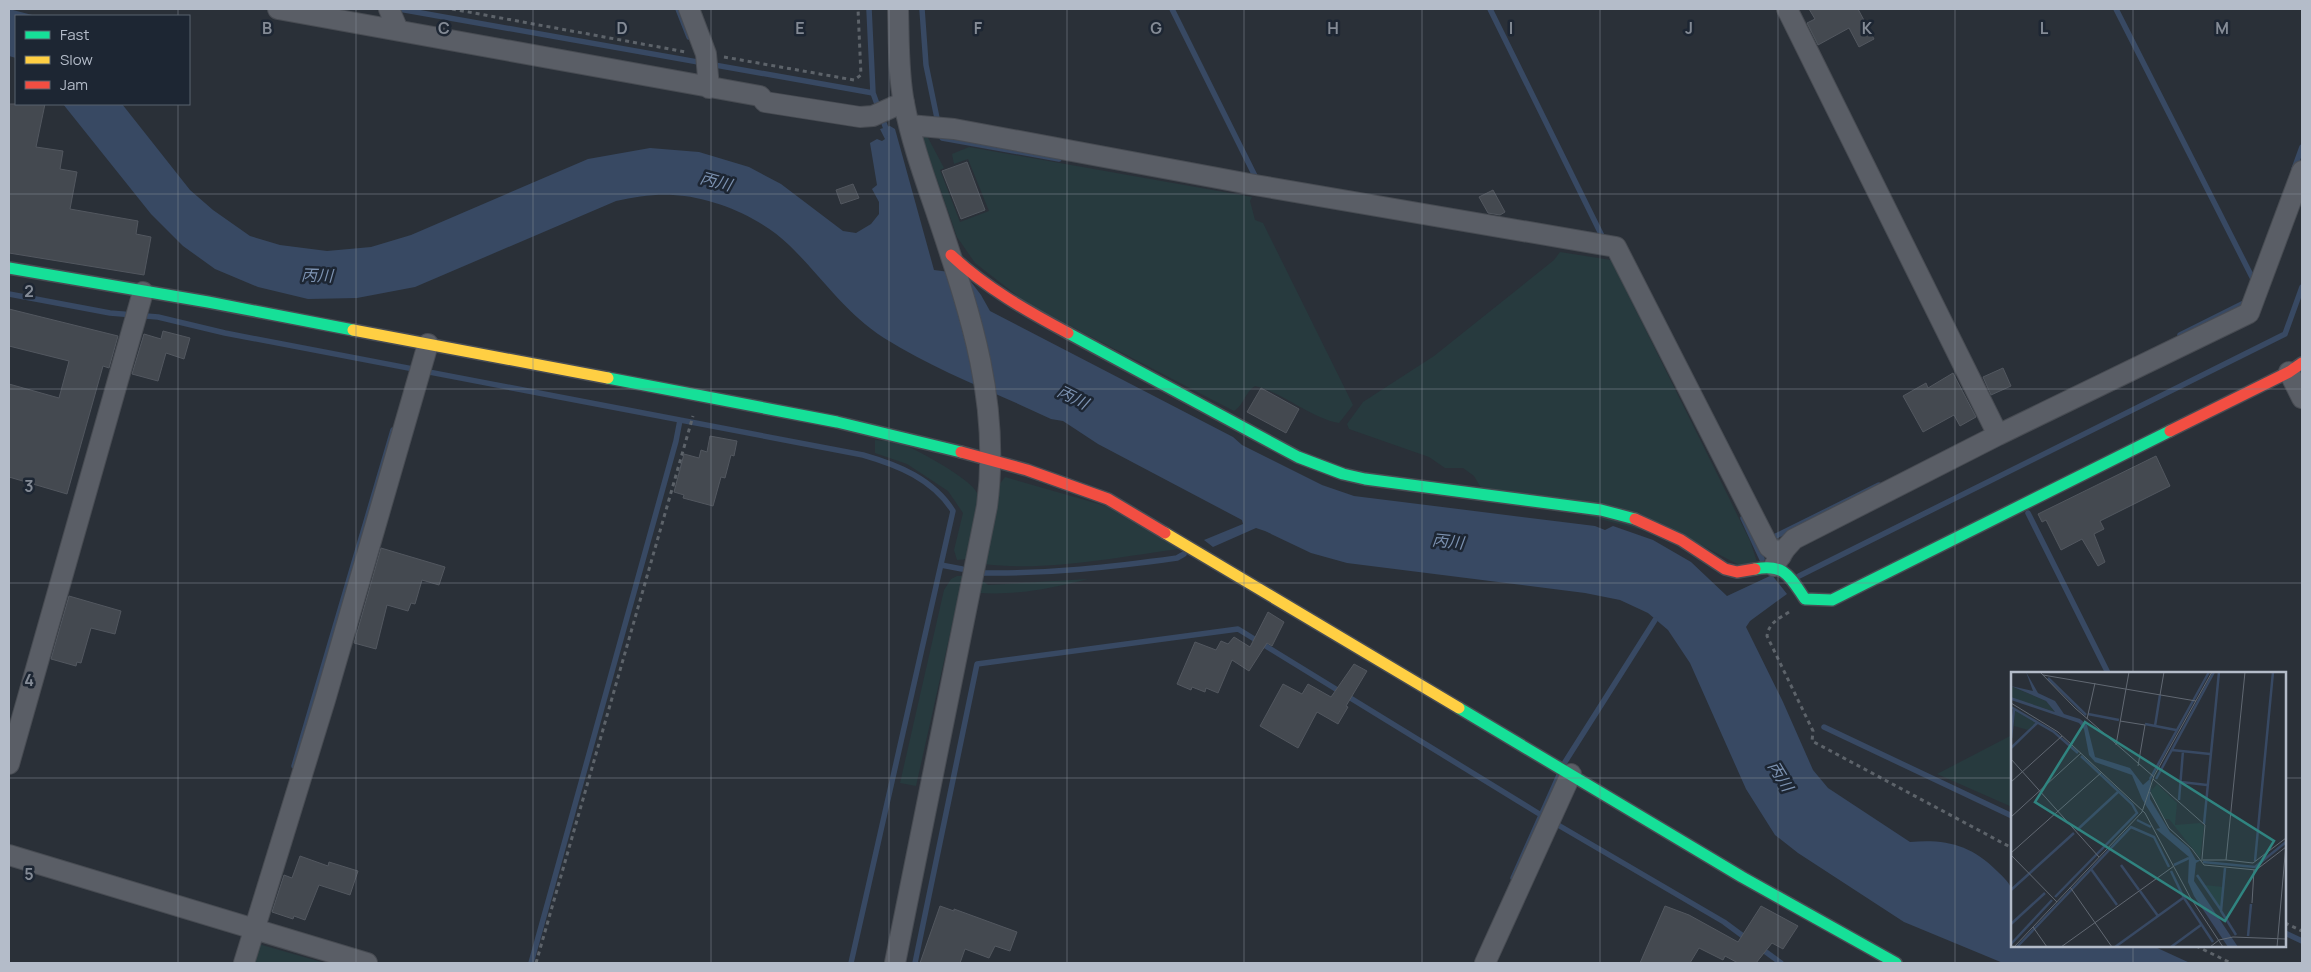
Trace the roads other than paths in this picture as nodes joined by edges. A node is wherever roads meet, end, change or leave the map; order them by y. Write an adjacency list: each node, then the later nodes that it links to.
1 (278, 9): 5 (street)
2 (689, 9): 6 (street)
3 (898, 9): 7 (street)
4 (1787, 9): 16 (street)
5 (393, 18): 6 (street)
6 (704, 64): 7 (street)
7 (888, 110): 8 (street)
8 (909, 125): 10 (street); 18 (street)
9 (2302, 170): 16 (street)
10 (953, 262): 17 (street); 18 (street)
11 (9, 268): 12 (street)
12 (139, 307): 13 (street); 19 (street)
13 (426, 351): 17 (street); 22 (street)
14 (2295, 367): 15 (street); 18 (street)
15 (2302, 398)
16 (1995, 429): 18 (street)
17 (991, 454): 20 (street); 25 (street)
18 (1773, 559)
19 (9, 764)
20 (1565, 771): 26 (street); 27 (street)
21 (9, 855): 22 (street)
22 (251, 932): 23 (street); 24 (street)
23 (244, 963)
24 (367, 963)
25 (895, 963)
26 (1485, 963)
27 (1896, 963)

